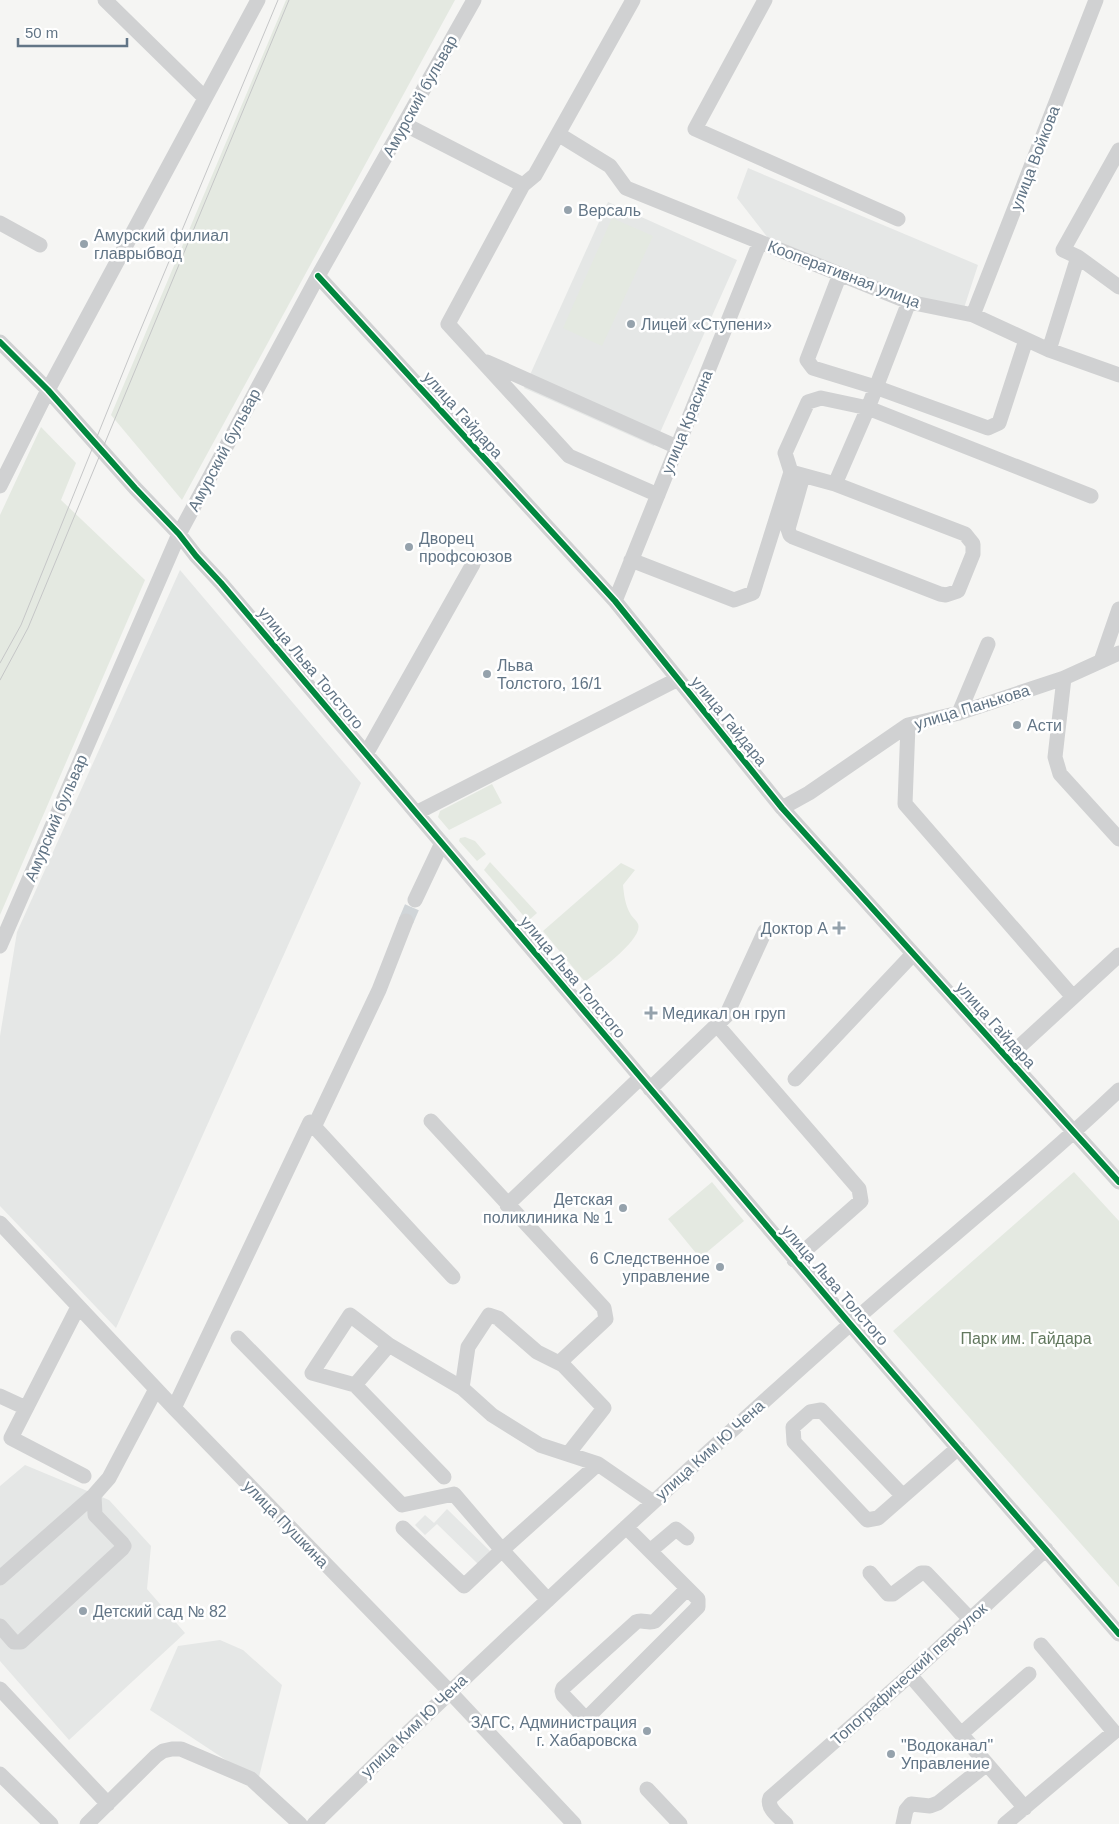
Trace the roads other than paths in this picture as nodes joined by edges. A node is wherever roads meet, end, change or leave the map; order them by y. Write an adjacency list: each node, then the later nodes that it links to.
1 (105, 0): 7 (street)
2 (258, 0): 7 (street)
3 (474, 0): 8 (street, Амурский бульвар)
4 (633, 0): 9 (street)
5 (764, 0): 12 (street)
6 (1096, 0): 21 (street, улица Войкова)
7 (205, 98): 28 (street)
8 (404, 124): 11 (street); 18 (street, Амурский бульвар)
9 (558, 134): 11 (street); 14 (street, Кооперативная улица)
10 (1119, 150): 16 (street)
11 (523, 185): 25 (street)
12 (898, 218)
13 (0, 223): 15 (street)
14 (760, 242): 17 (street, Кооперативная улица); 30 (street, улица Красина)
15 (40, 245)
16 (1078, 258): 19 (street); 24 (street)
17 (840, 274): 20 (street, Кооперативная улица); 27 (street)
18 (318, 276): 36 (street, Амурский бульвар); 39 (street, улица Гайдара)
19 (1119, 287)
20 (909, 302): 21 (street, Кооперативная улица); 27 (street)
21 (973, 315): 22 (street, Кооперативная улица)
22 (1026, 340): 24 (street, Кооперативная улица); 27 (street)
23 (0, 342): 28 (street, улица Льва Толстого)
24 (1049, 350): 26 (street, Кооперативная улица)
25 (481, 360): 30 (street); 34 (street)
26 (1119, 375)
27 (875, 387): 29 (street)
28 (48, 390): 33 (street); 36 (street, улица Льва Толстого)
29 (868, 408): 31 (street); 32 (street); 35 (street)
30 (677, 447): 34 (street, улица Красина)
31 (797, 474): 32 (street); 32 (street); 37 (street)
32 (835, 484)
33 (0, 486)
34 (658, 495): 37 (street, улица Красина)
35 (1091, 496)
36 (179, 534): 48 (street, улица Льва Толстого); 56 (street, Амурский бульвар)
37 (631, 560): 39 (street, улица Красина)
38 (473, 564): 48 (street)
39 (615, 601): 45 (street, улица Гайдара)
40 (1119, 609): 43 (street)
41 (988, 644): 46 (street)
42 (1119, 653): 43 (street, улица Панькова)
43 (1101, 661): 44 (street, улица Панькова)
44 (1064, 678): 46 (street, улица Панькова); 51 (street)
45 (678, 679): 49 (street, улица Гайдара); 50 (street)
46 (959, 713): 47 (street, улица Панькова)
47 (908, 725): 49 (street, улица Панькова); 59 (street)
48 (366, 754): 50 (street, улица Льва Толстого)
49 (782, 808): 57 (street, улица Гайдара)
50 (416, 813): 52 (street, улица Льва Толстого)
51 (1119, 839)
52 (442, 844): 53 (street); 63 (street, улица Льва Толстого)
53 (415, 900)
54 (406, 921): 66 (street)
55 (765, 931): 60 (street)
56 (0, 946)
57 (913, 954): 61 (street, улица Гайдара); 62 (street)
58 (1119, 955): 59 (street)
59 (1073, 997): 61 (street)
60 (717, 1025): 63 (street); 71 (street)
61 (1007, 1058): 67 (street, улица Гайдара)
62 (795, 1079)
63 (645, 1083): 69 (street); 71 (street, улица Льва Толстого)
64 (1119, 1090): 67 (street, улица Ким Ю Чена)
65 (431, 1121): 69 (street)
66 (314, 1126): 72 (street); 83 (street)
67 (1074, 1133): 68 (street, улица Гайдара); 74 (street, улица Ким Ю Чена)
68 (1119, 1182)
69 (507, 1205): 77 (street)
70 (1, 1228): 73 (street, улица Пушкина)
71 (794, 1260): 74 (street, улица Льва Толстого)
72 (453, 1277)
73 (78, 1307): 80 (street, улица Пушкина); 82 (street)
74 (850, 1324): 85 (street, улица Льва Толстого); 92 (street, улица Ким Ю Чена)
75 (238, 1338): 97 (street)
76 (389, 1345): 78 (street); 78 (street); 79 (street)
77 (560, 1363): 79 (street); 86 (street)
78 (355, 1385): 89 (street)
79 (462, 1388): 86 (street)
80 (156, 1389): 83 (street, улица Пушкина); 90 (street)
81 (0, 1396): 82 (street)
82 (26, 1408): 84 (street)
83 (174, 1408): 110 (street, улица Пушкина)
84 (6, 1438): 88 (street)
85 (958, 1448): 91 (street); 96 (street, улица Льва Толстого)
86 (568, 1454): 87 (street)
87 (598, 1464): 92 (street); 97 (street)
88 (84, 1476)
89 (444, 1477)
90 (94, 1495): 100 (street); 104 (street)
91 (903, 1496): 91 (street)
92 (653, 1502): 93 (street, улица Ким Ю Чена)
93 (626, 1527): 98 (street); 102 (street, улица Ким Ю Чена)
94 (404, 1528): 97 (street)
95 (686, 1538): 98 (street)
96 (1046, 1549): 103 (street, Топографический переулок); 105 (street, улица Льва Толстого)
97 (502, 1550): 102 (street)
98 (650, 1551): 101 (street)
99 (870, 1574): 103 (street)
100 (0, 1578)
101 (688, 1588): 101 (street)
102 (548, 1600): 110 (street, улица Ким Ю Чена)
103 (970, 1619): 108 (street, Топографический переулок)
104 (0, 1626)
105 (1119, 1634)
106 (1041, 1645): 116 (street)
107 (1029, 1674): 111 (street)
108 (910, 1675): 111 (street); 123 (street, Топографический переулок)
109 (0, 1689): 115 (street)
110 (450, 1692): 120 (street, улица Ким Ю Чена); 121 (street, улица Пушкина)
111 (961, 1734): 112 (street)
112 (987, 1764): 116 (street); 124 (street)
113 (0, 1774): 117 (street)
114 (647, 1789): 122 (street)
115 (108, 1804): 118 (street); 119 (street)
116 (1024, 1808): 125 (street)
117 (51, 1824)
118 (87, 1824)
119 (300, 1824)
120 (314, 1824)
121 (574, 1824)
122 (680, 1824)
123 (786, 1824)
124 (903, 1824)
125 (1006, 1824)

